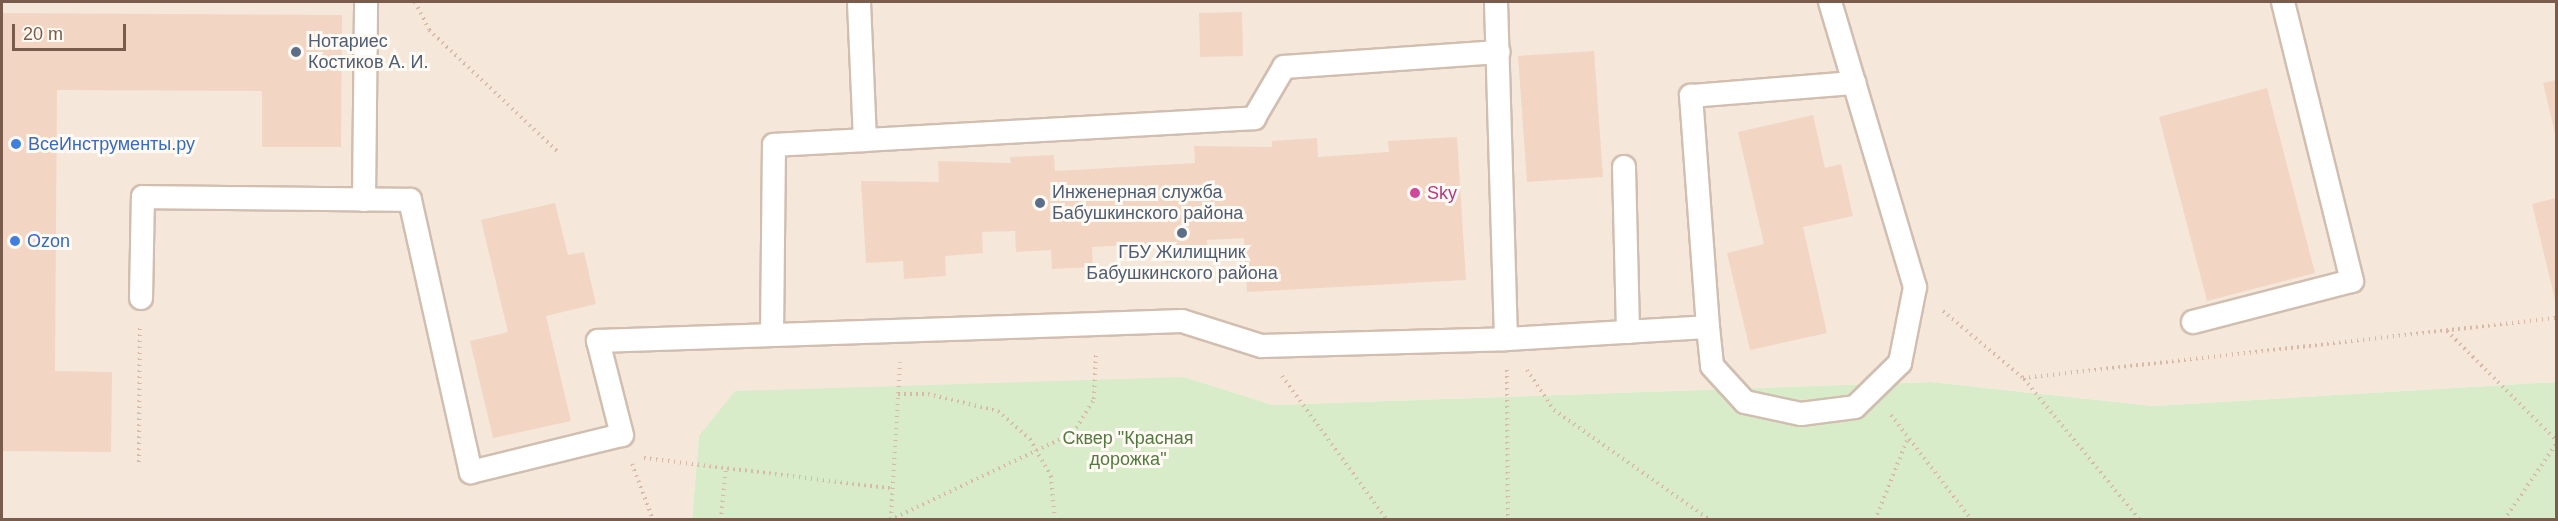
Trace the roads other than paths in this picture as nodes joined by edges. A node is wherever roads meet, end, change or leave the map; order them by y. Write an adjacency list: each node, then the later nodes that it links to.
1 (366, 2): 10 (lane)
2 (859, 2): 8 (lane)
3 (1496, 2): 6 (lane)
4 (1830, 2): 7 (lane)
5 (2283, 2): 12 (lane)
6 (1498, 52): 8 (lane); 16 (lane)
7 (1854, 83): 13 (lane); 13 (lane)
8 (865, 140): 15 (lane)
9 (1624, 167): 14 (lane)
10 (364, 200): 11 (lane); 15 (lane)
11 (141, 298)
12 (2193, 322)
13 (1708, 327): 14 (lane)
14 (1628, 332): 16 (lane)
15 (772, 335): 16 (lane)
16 (1506, 339)

